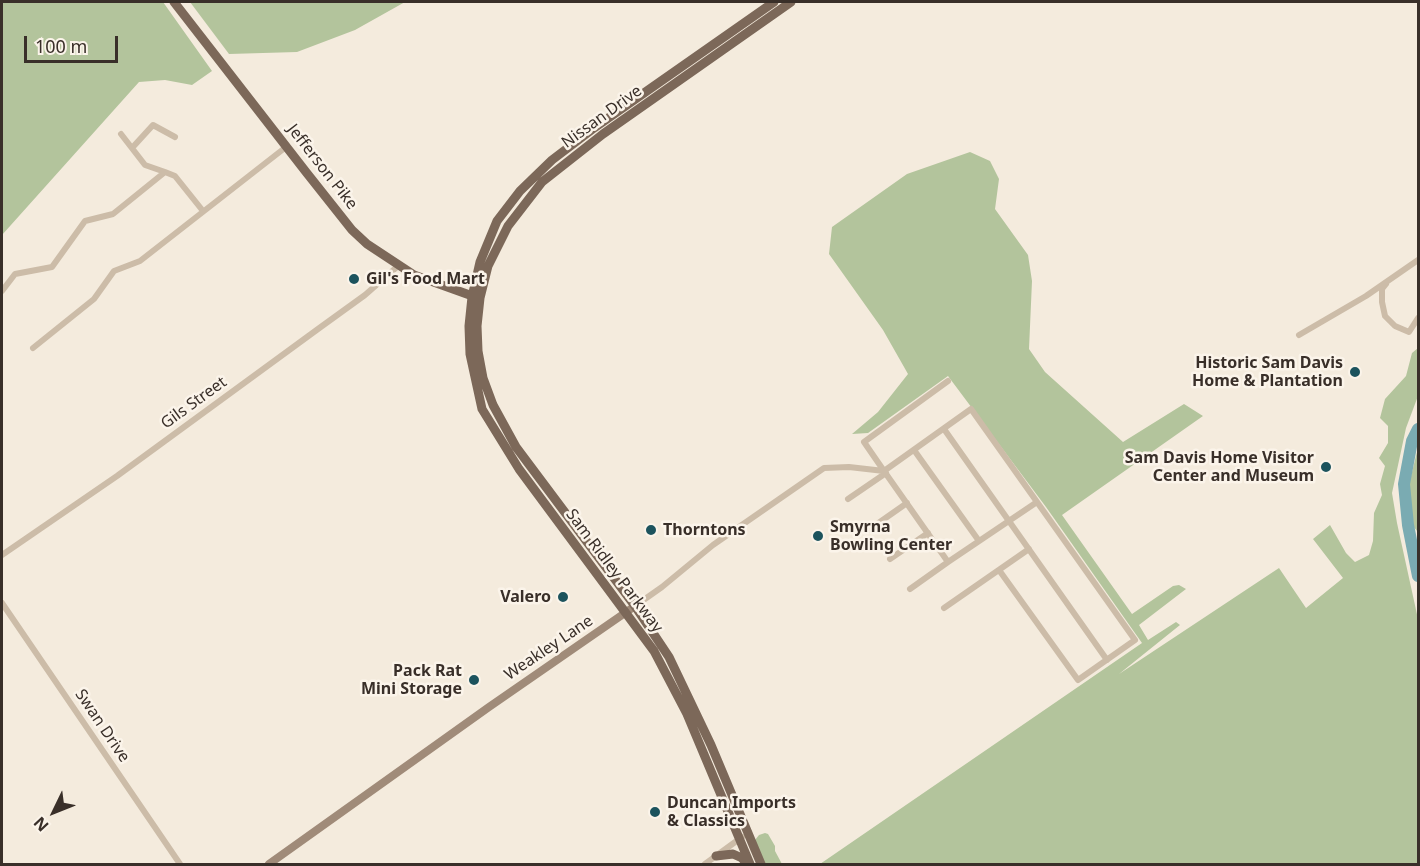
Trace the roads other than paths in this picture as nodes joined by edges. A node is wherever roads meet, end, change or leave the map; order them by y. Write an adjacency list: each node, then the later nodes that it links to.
1 (774, 2): 14 (main road, Nissan Drive)
2 (791, 2): 14 (main road, Nissan Drive)
3 (176, 3): 6 (main road, Jefferson Pike)
4 (121, 134): 7 (street)
5 (176, 137): 7 (street)
6 (286, 147): 9 (street); 11 (main road, Jefferson Pike)
7 (132, 148): 8 (street)
8 (165, 172): 9 (street); 13 (street)
9 (203, 211): 17 (street)
10 (1419, 260): 12 (street)
11 (398, 266): 14 (main road, Jefferson Pike); 30 (street, Gils Street)
12 (1388, 281): 15 (street); 16 (street)
13 (2, 291)
14 (476, 298): 36 (main road, Sam Ridley Parkway); 38 (main road, Sam Ridley Parkway)
15 (1419, 318)
16 (1299, 335)
17 (33, 348)
18 (948, 381): 21 (street)
19 (944, 429): 20 (street); 23 (street); 25 (street)
20 (914, 450): 21 (street); 28 (street)
21 (885, 472): 22 (street); 24 (street); 36 (street, Weakley Lane)
22 (848, 499)
23 (1037, 502): 25 (street); 39 (street)
24 (907, 503): 26 (street); 27 (street)
25 (1008, 522): 28 (street); 29 (street)
26 (867, 531)
27 (928, 533): 31 (street); 32 (street)
28 (979, 541): 32 (street)
29 (1029, 549): 33 (street); 39 (street)
30 (2, 555)
31 (890, 559)
32 (948, 562): 34 (street)
33 (999, 570): 37 (street); 39 (street)
34 (910, 589)
35 (2, 603): 42 (street, Swan Drive)
36 (636, 606): 38 (main road, Weakley Lane); 40 (main road, Sam Ridley Parkway)
37 (944, 608)
38 (626, 612): 40 (main road, Sam Ridley Parkway); 43 (main road, Weakley Lane)
39 (1107, 660)
40 (743, 836): 41 (street); 45 (main road, Sam Ridley Parkway); 46 (main road, Sam Ridley Parkway)
41 (716, 856): 44 (street); 45 (main road)
42 (180, 864)
43 (269, 864)
44 (705, 864)
45 (749, 864)
46 (761, 864)

